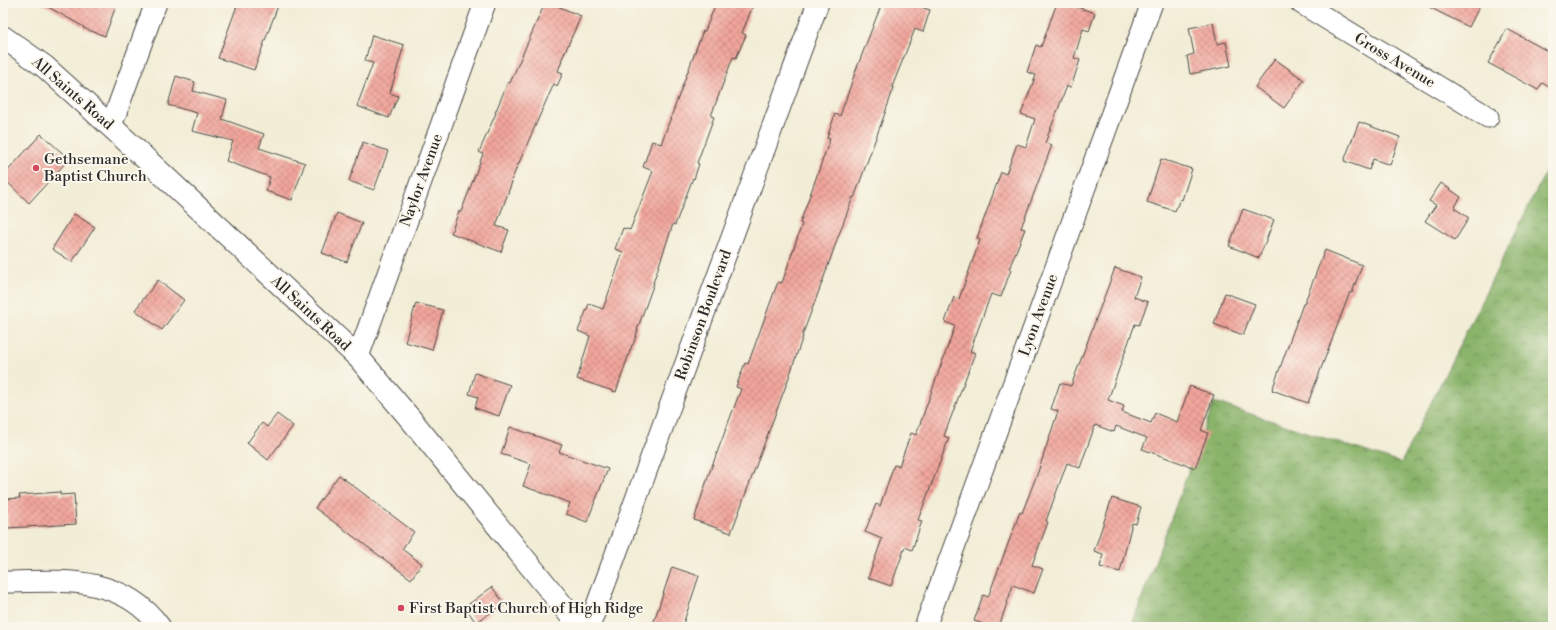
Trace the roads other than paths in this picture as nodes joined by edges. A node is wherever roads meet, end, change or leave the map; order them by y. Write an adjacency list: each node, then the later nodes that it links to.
1 (156, 3): 8 (street)
2 (485, 3): 9 (street, Naylor Avenue)
3 (818, 3): 13 (street, Robinson Boulevard)
4 (1152, 3): 14 (street, Lyon Avenue)
5 (1301, 3): 7 (street, Gross Avenue)
6 (3, 37): 8 (street, All Saints Road)
7 (1488, 117)
8 (111, 126): 9 (street, All Saints Road)
9 (358, 357): 12 (street, All Saints Road)
10 (3, 582): 11 (street)
11 (160, 627)
12 (580, 627)
13 (589, 627)
14 (925, 627)

